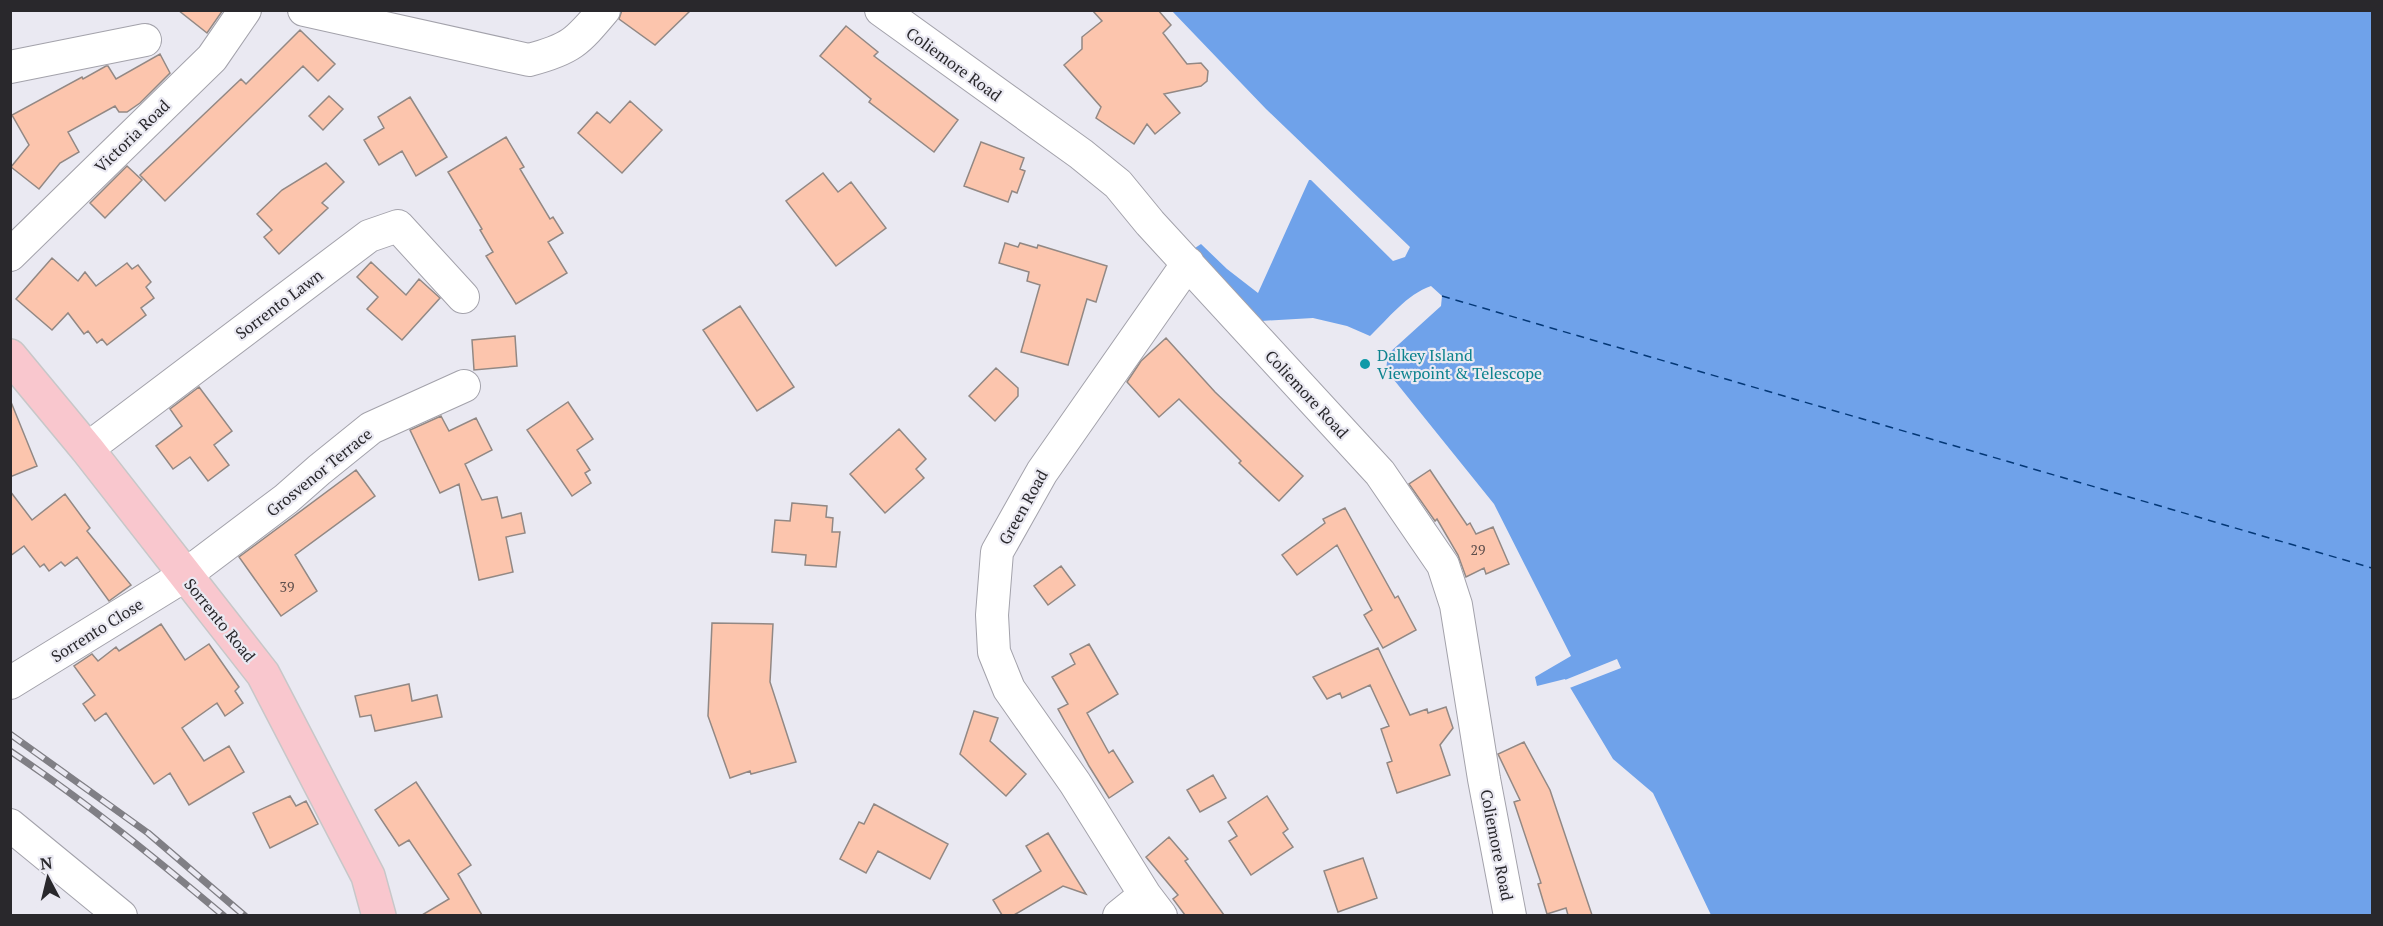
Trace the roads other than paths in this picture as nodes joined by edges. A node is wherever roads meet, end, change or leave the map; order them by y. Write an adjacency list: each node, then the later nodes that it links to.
1 (245, 10): 7 (street, Victoria Road)
2 (304, 10): 3 (street)
3 (604, 10)
4 (881, 10): 8 (street, Coliemore Road)
5 (145, 40): 6 (street)
6 (10, 67)
7 (10, 255)
8 (1188, 262): 16 (street, Green Road); 20 (street, Coliemore Road)
9 (463, 297): 12 (street, Sorrento Lawn)
10 (10, 356): 12 (main road, Sorrento Road)
11 (464, 386): 13 (street, Grosvenor Terrace)
12 (87, 449): 13 (main road, Sorrento Road)
13 (184, 576): 14 (street, Sorrento Close); 18 (main road, Sorrento Road)
14 (10, 683)
15 (10, 825): 17 (street)
16 (1153, 905): 19 (street)
17 (121, 915)
18 (379, 915)
19 (1119, 915)
20 (1510, 915)

